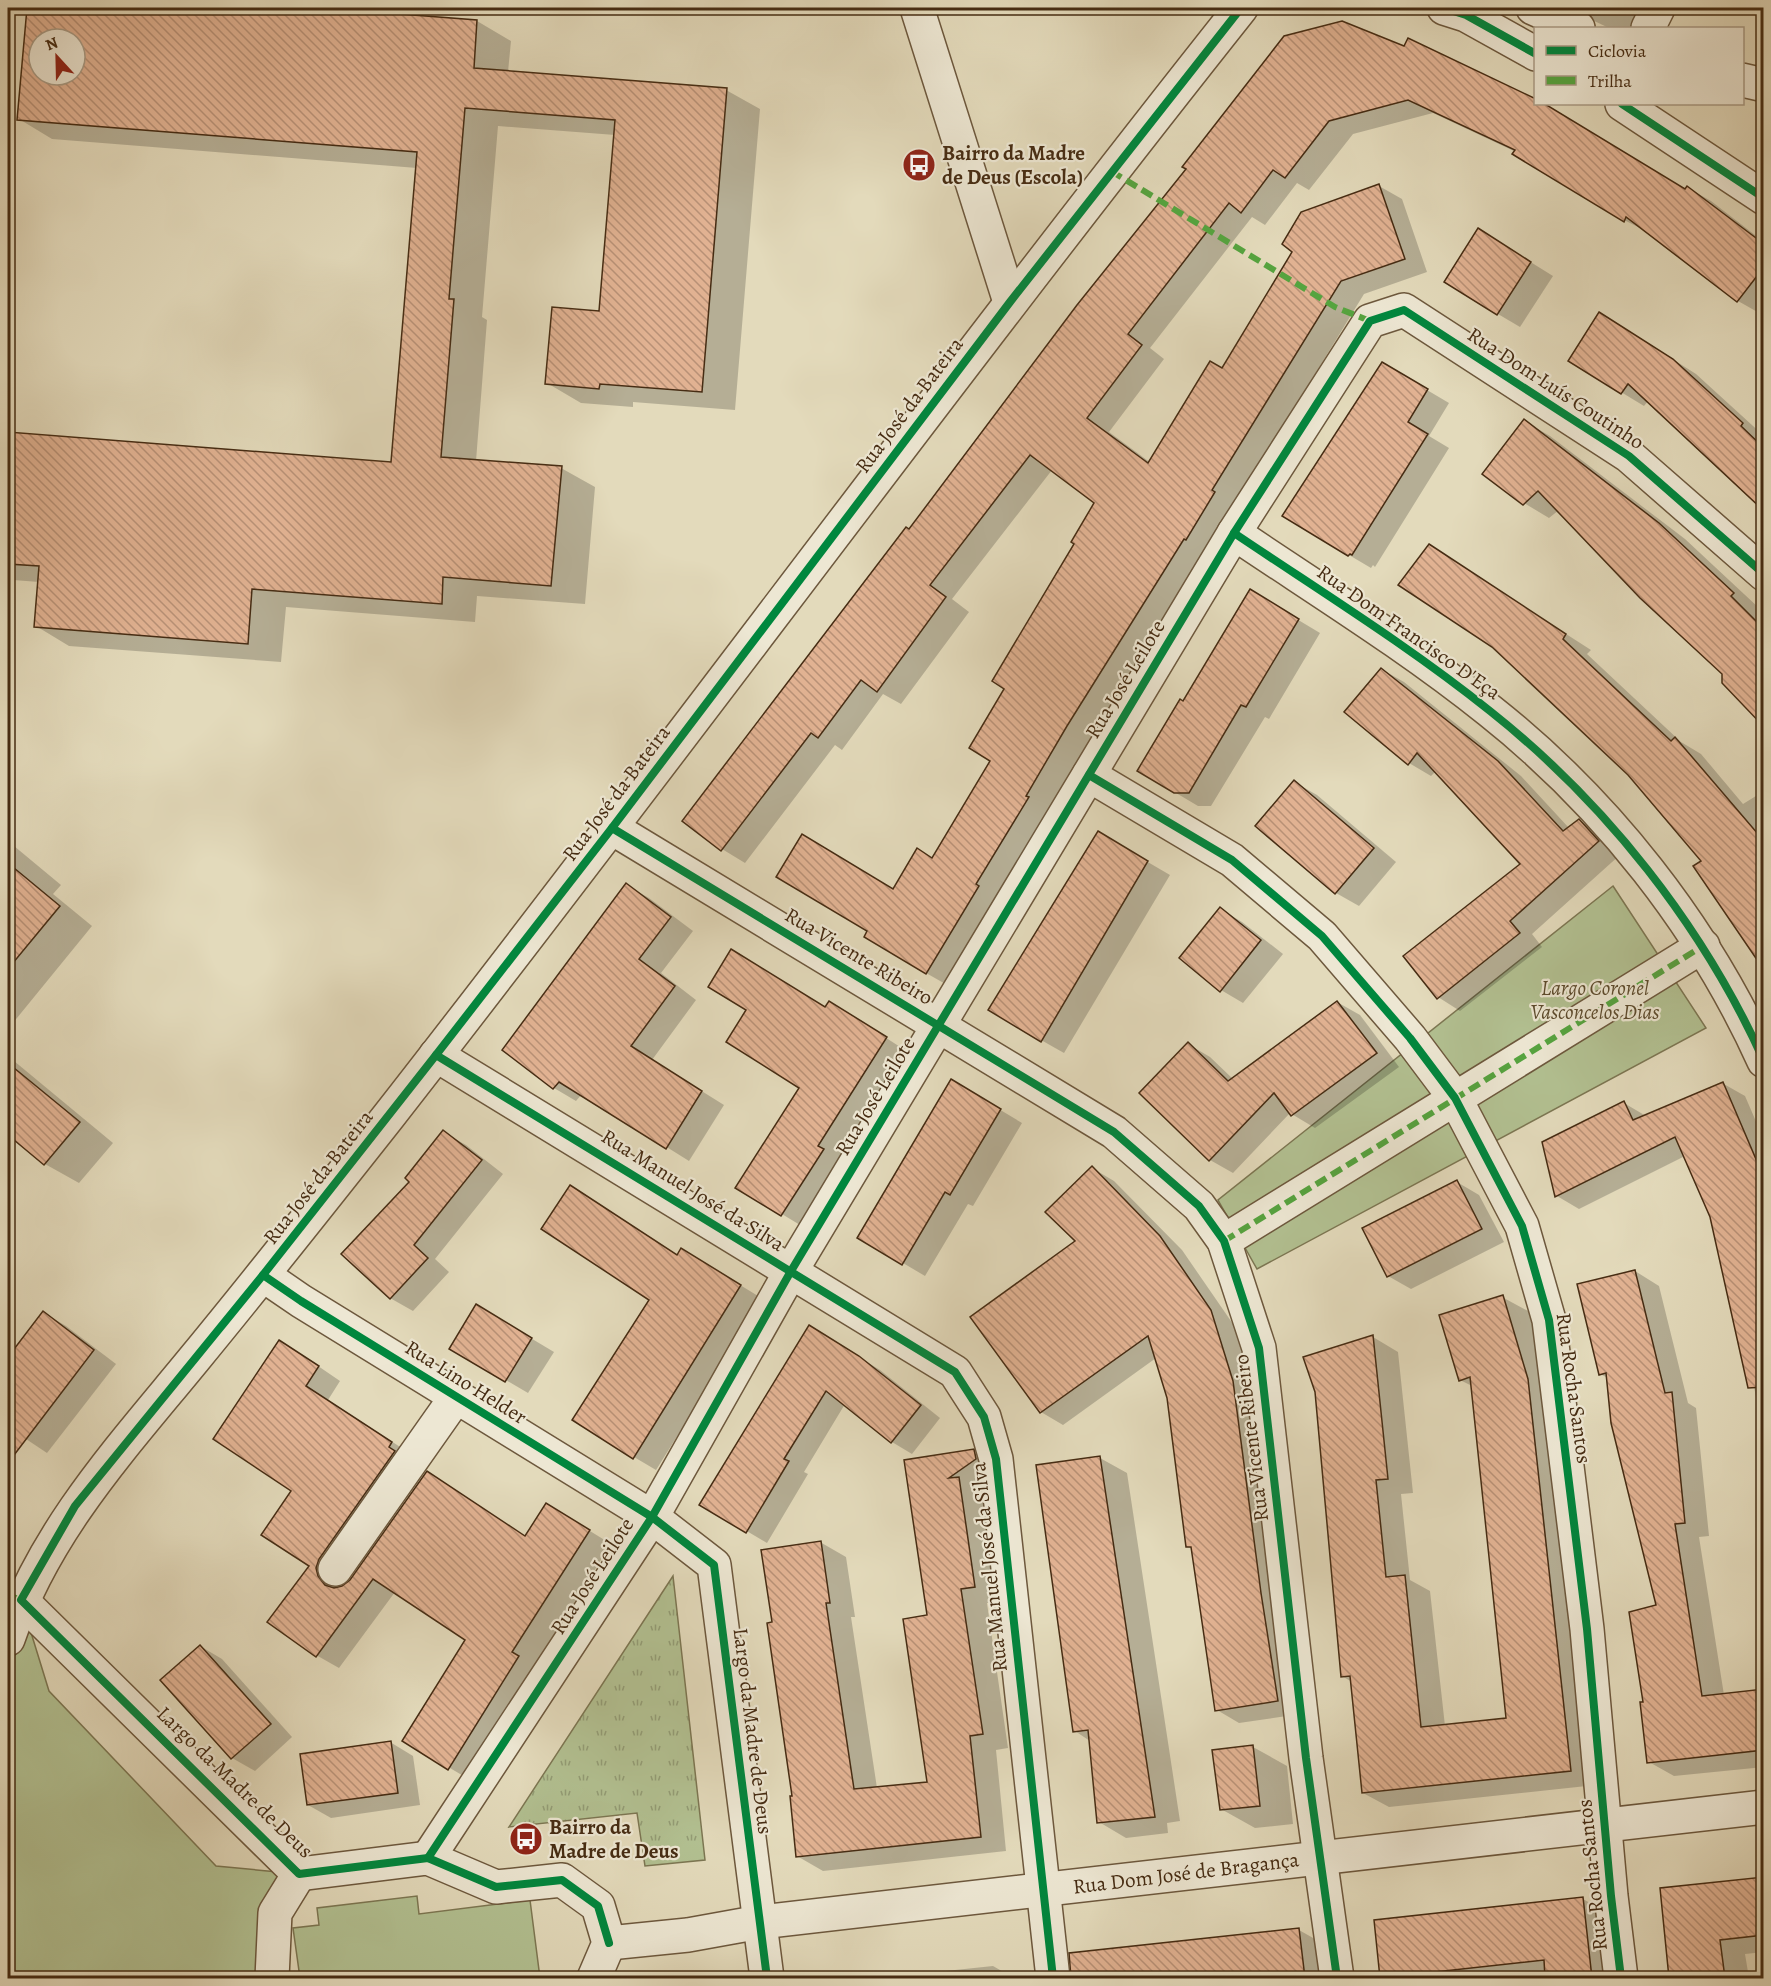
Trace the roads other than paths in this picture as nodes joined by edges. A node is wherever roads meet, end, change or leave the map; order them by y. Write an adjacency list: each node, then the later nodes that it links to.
1 (917, 8): 13 (street)
2 (1241, 8): 13 (street, Rua José da Bateira)
3 (1444, 8): 8 (street)
4 (1533, 8): 6 (street)
5 (1659, 8): 7 (street)
6 (1576, 27)
7 (1649, 27)
8 (1534, 53)
9 (1744, 80): 10 (street)
10 (1764, 85)
11 (1624, 105): 12 (street)
12 (1764, 198)
13 (1010, 302): 18 (street, Rua José da Bateira)
14 (1370, 321): 15 (street, Rua José Leilote); 16 (street, Rua Dom Luís Coutinho)
15 (1234, 533): 17 (street, Rua José Leilote); 19 (street, Rua Dom Francisco D'Eça)
16 (1764, 574)
17 (1089, 775): 20 (street, Rua José Leilote); 23 (street, Rua Rocha Santos)
18 (612, 828): 20 (street, Rua Vicente Ribeiro); 21 (street, Rua José da Bateira)
19 (1703, 946): 22 (street, Rua Dom Francisco D'Eça); 23 (street)
20 (939, 1025): 24 (street, Rua Vicente Ribeiro); 25 (street, Rua José Leilote)
21 (436, 1055): 25 (street, Rua Manuel José da Silva); 26 (street, Rua José da Bateira)
22 (1764, 1061)
23 (1455, 1098): 24 (street); 33 (street, Rua Rocha Santos)
24 (1224, 1241): 34 (street, Rua Vicente Ribeiro)
25 (791, 1271): 28 (street, Rua José Leilote); 37 (street, Rua Manuel José da Silva)
26 (263, 1275): 27 (street, Rua Lino Helder); 30 (street, Rua José da Bateira)
27 (456, 1397): 28 (street, Rua Lino Helder); 29 (street, Rua Lino Helder)
28 (652, 1517): 35 (street, Rua José Leilote); 38 (street, Largo da Madre de Deus)
29 (335, 1569)
30 (21, 1600): 31 (street); 36 (street, Largo da Madre de Deus)
31 (8, 1639)
32 (1764, 1807): 33 (street, Rua Dom José de Bragança)
33 (1605, 1825): 34 (street, Rua Dom José de Bragança); 45 (street, Rua Rocha Santos)
34 (1321, 1857): 37 (street, Rua Dom José de Bragança); 44 (street, Rua Vicente Ribeiro)
35 (428, 1858): 36 (street, Largo da Madre de Deus); 39 (street)
36 (299, 1874): 40 (street, Largo da Madre de Deus)
37 (1042, 1889): 38 (street, Rua Dom José de Bragança); 43 (street, Rua Manuel José da Silva)
38 (760, 1922): 39 (street, Rua Dom José de Bragança); 42 (street, Largo da Madre de Deus)
39 (609, 1942): 41 (street)
40 (272, 1978)
41 (594, 1978)
42 (767, 1978)
43 (1053, 1978)
44 (1337, 1978)
45 (1621, 1978)

